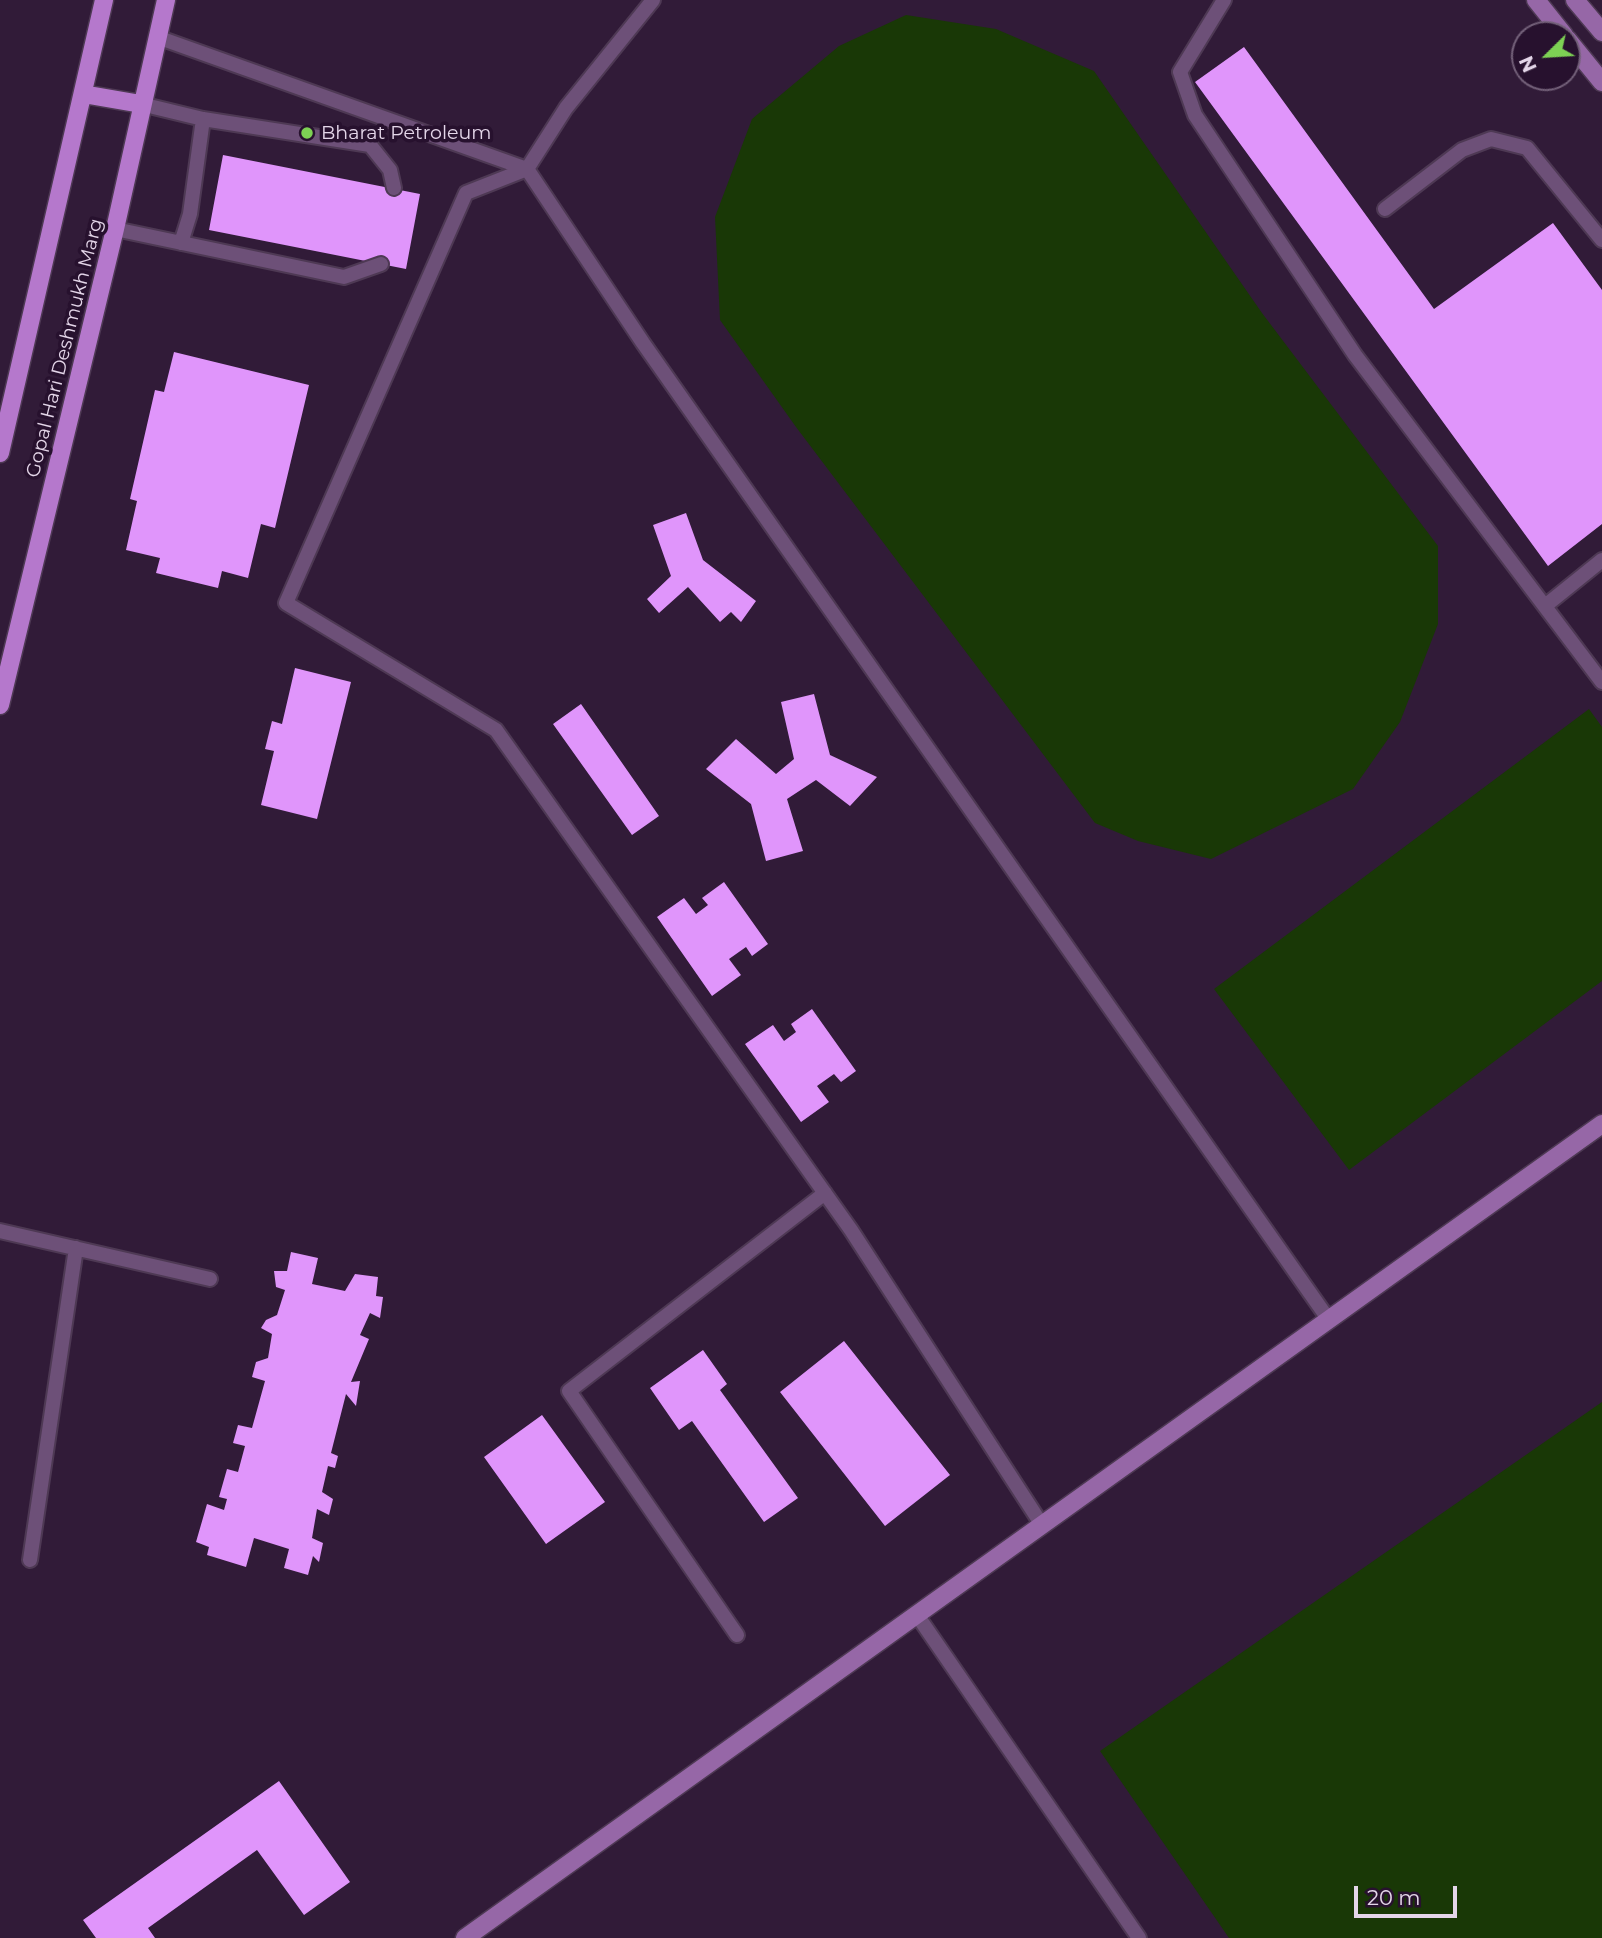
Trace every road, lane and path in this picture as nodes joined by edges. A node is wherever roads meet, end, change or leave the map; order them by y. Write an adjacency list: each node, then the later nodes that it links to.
1 (104, 0): 12 (main road, Gopal Hari Deshmukh Marg)
2 (166, 0): 9 (main road, Gopal Hari Deshmukh Marg)
3 (653, 0): 15 (lane)
4 (1224, 0): 24 (lane)
5 (1536, 0): 7 (street)
6 (1575, 0): 8 (street)
7 (1552, 21)
8 (1602, 32)
9 (157, 37): 13 (main road, Gopal Hari Deshmukh Marg); 15 (lane)
10 (1581, 56): 11 (street)
11 (1602, 82)
12 (83, 94): 13 (main road); 22 (main road, Gopal Hari Deshmukh Marg)
13 (141, 104): 14 (lane); 18 (main road, Gopal Hari Deshmukh Marg)
14 (202, 119): 16 (lane); 20 (lane)
15 (527, 169): 28 (lane); 32 (lane)
16 (394, 188)
17 (1385, 209): 19 (lane)
18 (115, 229): 20 (lane); 26 (main road, Gopal Hari Deshmukh Marg)
19 (1602, 240)
20 (181, 243): 21 (lane)
21 (381, 264)
22 (0, 453)
23 (1602, 560): 24 (lane)
24 (1545, 606): 25 (lane)
25 (1602, 682)
26 (0, 705)
27 (1602, 1124): 32 (street)
28 (825, 1193): 33 (lane); 36 (lane)
29 (0, 1231): 30 (lane)
30 (76, 1248): 31 (lane); 34 (lane)
31 (210, 1279)
32 (1329, 1320): 33 (street)
33 (1042, 1525): 35 (street)
34 (30, 1560)
35 (916, 1615): 37 (street); 38 (lane)
36 (737, 1635)
37 (465, 1938)
38 (1139, 1938)

